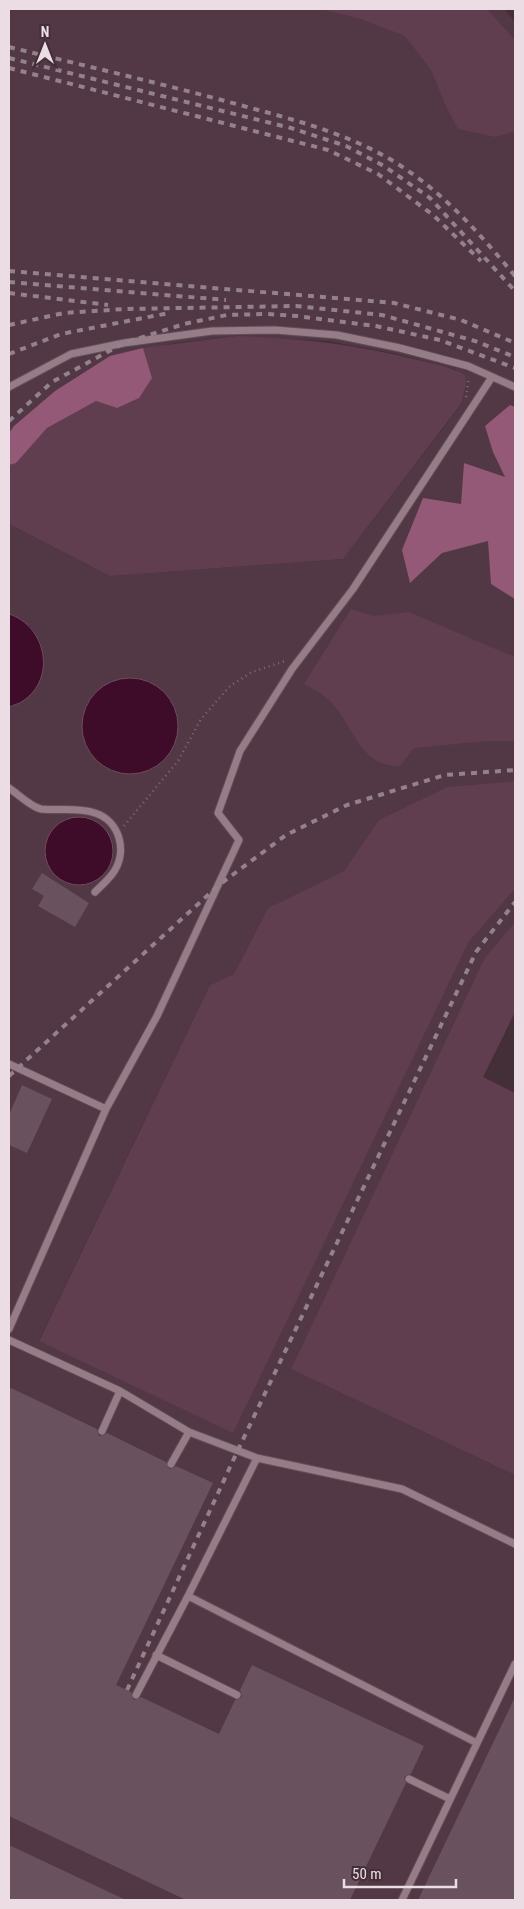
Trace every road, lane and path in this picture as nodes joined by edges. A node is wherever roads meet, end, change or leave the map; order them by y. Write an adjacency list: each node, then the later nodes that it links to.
1 (471, 367): 2 (lane); 3 (lane); 5 (path)
2 (492, 377): 4 (lane); 11 (lane)
3 (9, 387)
4 (515, 387)
5 (466, 398)
6 (292, 659): 8 (path)
7 (9, 788): 8 (lane)
8 (118, 833): 9 (lane)
9 (95, 892)
10 (9, 1064): 11 (lane)
11 (106, 1109): 12 (lane)
12 (9, 1328)
13 (9, 1340): 14 (lane)
14 (120, 1391): 15 (lane); 16 (lane)
15 (102, 1431)
16 (189, 1432): 17 (lane); 18 (lane)
17 (257, 1458): 19 (lane); 20 (lane)
18 (171, 1464)
19 (515, 1544)
20 (188, 1596): 21 (lane); 25 (lane)
21 (156, 1655): 23 (lane); 24 (lane)
22 (515, 1664): 25 (lane)
23 (136, 1695)
24 (237, 1695)
25 (477, 1743): 27 (lane)
26 (409, 1779): 27 (lane)
27 (450, 1799): 28 (lane)
28 (402, 1900)

